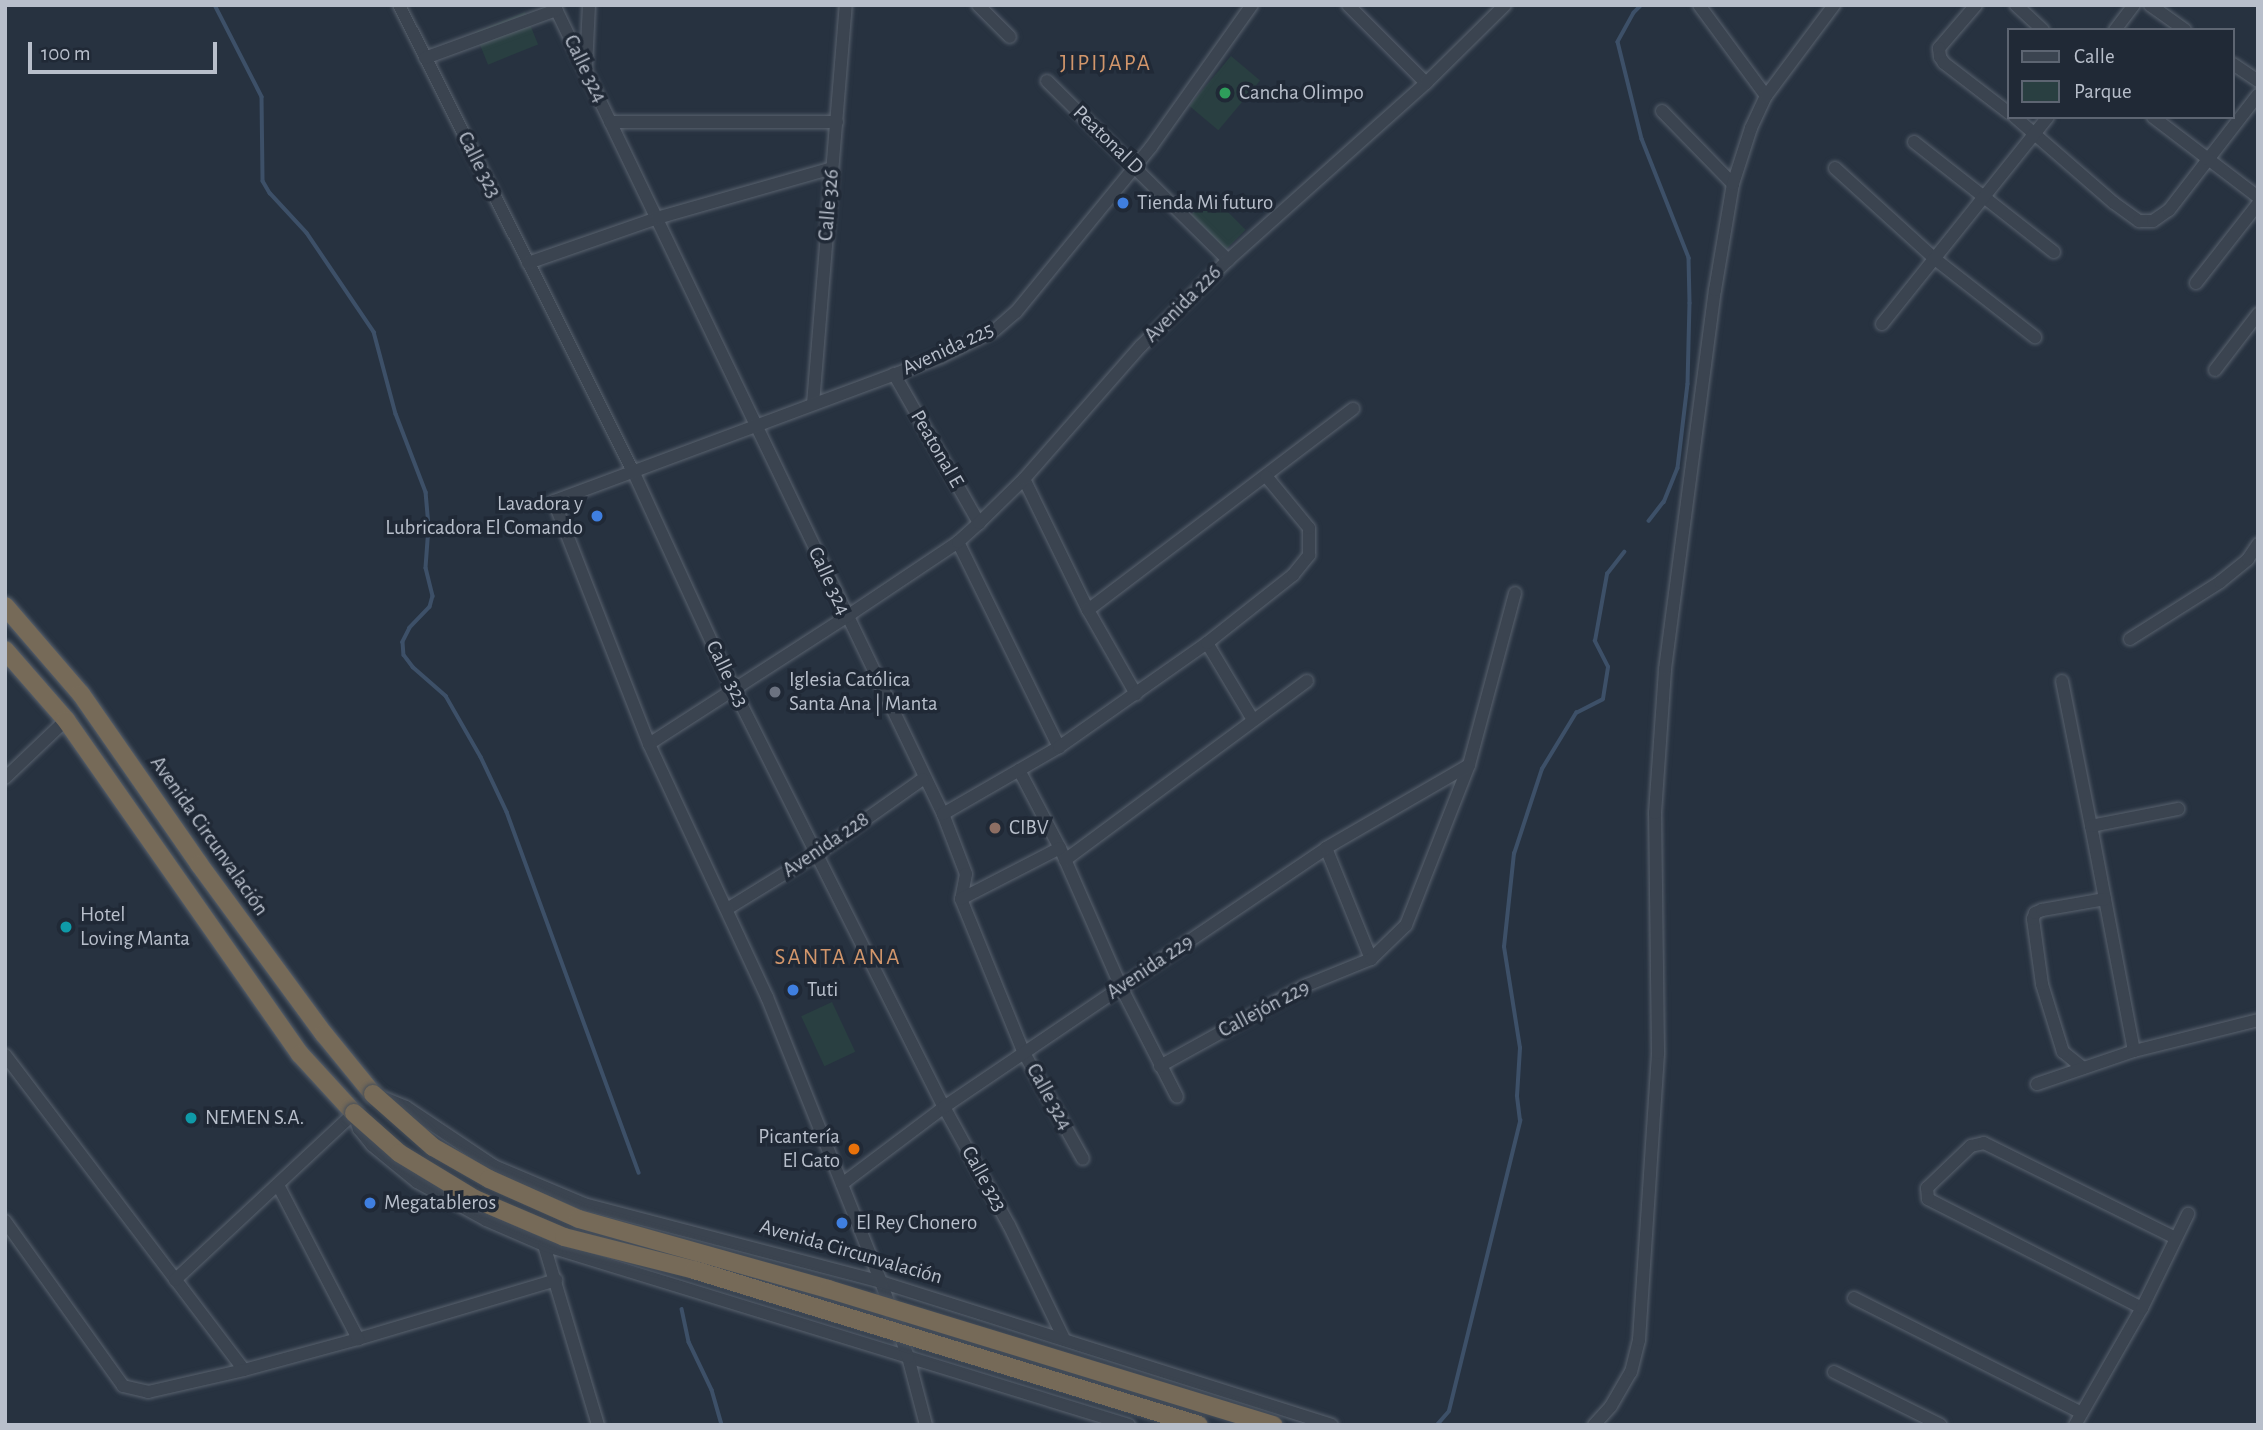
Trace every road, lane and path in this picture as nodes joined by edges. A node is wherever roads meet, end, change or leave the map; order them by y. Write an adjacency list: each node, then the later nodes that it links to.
1 (399, 5): 19 (street, Calle 323)
2 (589, 5): 21 (street)
3 (846, 5): 33 (street, Calle 326)
4 (978, 5): 18 (street)
5 (1252, 5): 37 (street, Avenida 225)
6 (1348, 5): 24 (street)
7 (1505, 5): 24 (street, Avenida 226)
8 (1699, 5): 26 (street)
9 (1834, 5): 26 (street)
10 (1976, 5): 28 (street)
11 (2016, 5): 15 (street)
12 (2134, 5): 16 (street)
13 (2150, 5): 17 (street)
14 (555, 8): 19 (street); 21 (street, Calle 324)
15 (2041, 28)
16 (2117, 28)
17 (2182, 28)
18 (1010, 37)
19 (425, 58): 48 (street, Calle 323)
20 (2235, 65): 23 (street)
21 (586, 70): 32 (street, Calle 324)
22 (1047, 81): 37 (street, Peatonal D)
23 (2258, 81)
24 (1426, 83): 47 (street, Avenida 226)
25 (2258, 95): 36 (street)
26 (1766, 96): 40 (street)
27 (1662, 111): 40 (street)
28 (2008, 112)
29 (2018, 119): 34 (street)
30 (2046, 119): 34 (street)
31 (2156, 119): 36 (street)
32 (610, 122): 33 (street); 44 (street, Calle 324)
33 (837, 122): 38 (street, Calle 326)
34 (2035, 132): 36 (street); 41 (street)
35 (1914, 142): 41 (street)
36 (2208, 159): 42 (street)
37 (1135, 166): 47 (street, Peatonal D); 54 (street, Avenida 225)
38 (832, 168): 44 (street); 55 (street, Calle 326)
39 (1835, 169): 46 (street)
40 (1733, 184): 132 (street)
41 (1984, 197): 45 (street); 46 (street)
42 (2258, 197)
43 (2258, 204): 49 (street)
44 (657, 218): 48 (street); 57 (street, Calle 324)
45 (2054, 252)
46 (1935, 258): 51 (street); 52 (street)
47 (1228, 260): 60 (street, Avenida 226)
48 (528, 263): 58 (street, Calle 323)
49 (2196, 283)
50 (2258, 314): 53 (street)
51 (1882, 324)
52 (2035, 337)
53 (2215, 370)
54 (894, 374): 55 (street, Avenida 225); 61 (street, Peatonal E)
55 (813, 404): 57 (street, Avenida 225)
56 (1353, 409): 59 (street)
57 (755, 425): 58 (street, Avenida 225); 68 (street, Calle 324)
58 (633, 471): 74 (street, Calle 323); 79 (street, Avenida 225)
59 (1266, 476): 67 (street); 70 (street)
60 (1024, 479): 61 (street, Avenida 226); 67 (street)
61 (979, 523): 62 (street, Avenida 226)
62 (958, 542): 68 (street, Avenida 226); 80 (street)
63 (2258, 544): 64 (street)
64 (2253, 558): 69 (street)
65 (1515, 593): 82 (street)
66 (5, 606): 78 (highway, Avenida Circunvalación)
67 (1088, 610): 75 (street)
68 (846, 617): 74 (street, Avenida 226); 85 (street, Calle 324)
69 (2130, 639)
70 (1207, 643): 75 (street); 77 (street)
71 (5, 650): 76 (highway)
72 (1307, 681): 77 (street)
73 (2062, 681): 88 (street)
74 (733, 688): 79 (street, Avenida 226); 90 (street, Calle 323)
75 (1136, 694): 80 (street)
76 (66, 720): 81 (highway); 84 (street)
77 (1253, 720): 91 (street)
78 (108, 733): 81 (highway); 104 (highway, Avenida Circunvalación)
79 (649, 744): 94 (street)
80 (1059, 747): 83 (street)
81 (87, 749): 107 (highway)
82 (1469, 765): 89 (street, Avenida 229); 95 (street)
83 (1018, 770): 87 (street); 91 (street)
84 (5, 778)
85 (923, 779): 87 (street, Calle 324); 90 (street, Avenida 228)
86 (2178, 809): 88 (street)
87 (943, 814): 92 (street, Calle 324)
88 (2091, 826): 93 (street)
89 (1326, 848): 95 (street); 96 (street, Avenida 229)
90 (818, 853): 94 (street, Avenida 228); 106 (street, Calle 323)
91 (1063, 854): 92 (street); 96 (street)
92 (961, 899): 99 (street, Calle 324)
93 (2105, 899): 98 (street); 102 (street)
94 (727, 909): 109 (street)
95 (1371, 959): 101 (street, Callejón 229)
96 (1121, 987): 99 (street, Avenida 229); 101 (street)
97 (2258, 1020): 98 (street)
98 (2134, 1051): 102 (street)
99 (1024, 1053): 106 (street, Avenida 229); 108 (street, Calle 324)
100 (5, 1055): 115 (street)
101 (1160, 1066): 105 (street)
102 (2083, 1068): 103 (street)
103 (2037, 1084)
104 (373, 1094): 117 (street, Avenida Circunvalación); 130 (highway, Avenida Circunvalación, bridge)
105 (1177, 1097)
106 (944, 1108): 109 (street, Avenida 229); 121 (street, Calle 323)
107 (354, 1113): 110 (street); 114 (street); 129 (highway, bridge)
108 (1083, 1159)
109 (842, 1184): 117 (street)
110 (278, 1185): 115 (street); 120 (street)
111 (2188, 1214): 113 (street)
112 (5, 1221): 123 (street)
113 (2175, 1238): 119 (street); 119 (street)
114 (544, 1245): 116 (street); 122 (street)
115 (175, 1280): 123 (street)
116 (556, 1280): 120 (street); 126 (street)
117 (881, 1282): 121 (street, Avenida Circunvalación); 122 (street)
118 (1854, 1298): 125 (street)
119 (2142, 1308): 125 (street)
120 (359, 1339): 123 (street)
121 (1064, 1339): 131 (street, Avenida Circunvalación)
122 (908, 1357): 127 (street); 128 (street)
123 (244, 1370)
124 (1833, 1372): 133 (street)
125 (2079, 1419)
126 (598, 1425)
127 (926, 1425)
128 (1129, 1425)
129 (1199, 1425)
130 (1274, 1425)
131 (1332, 1425)
132 (1594, 1425)
133 (1941, 1425)

